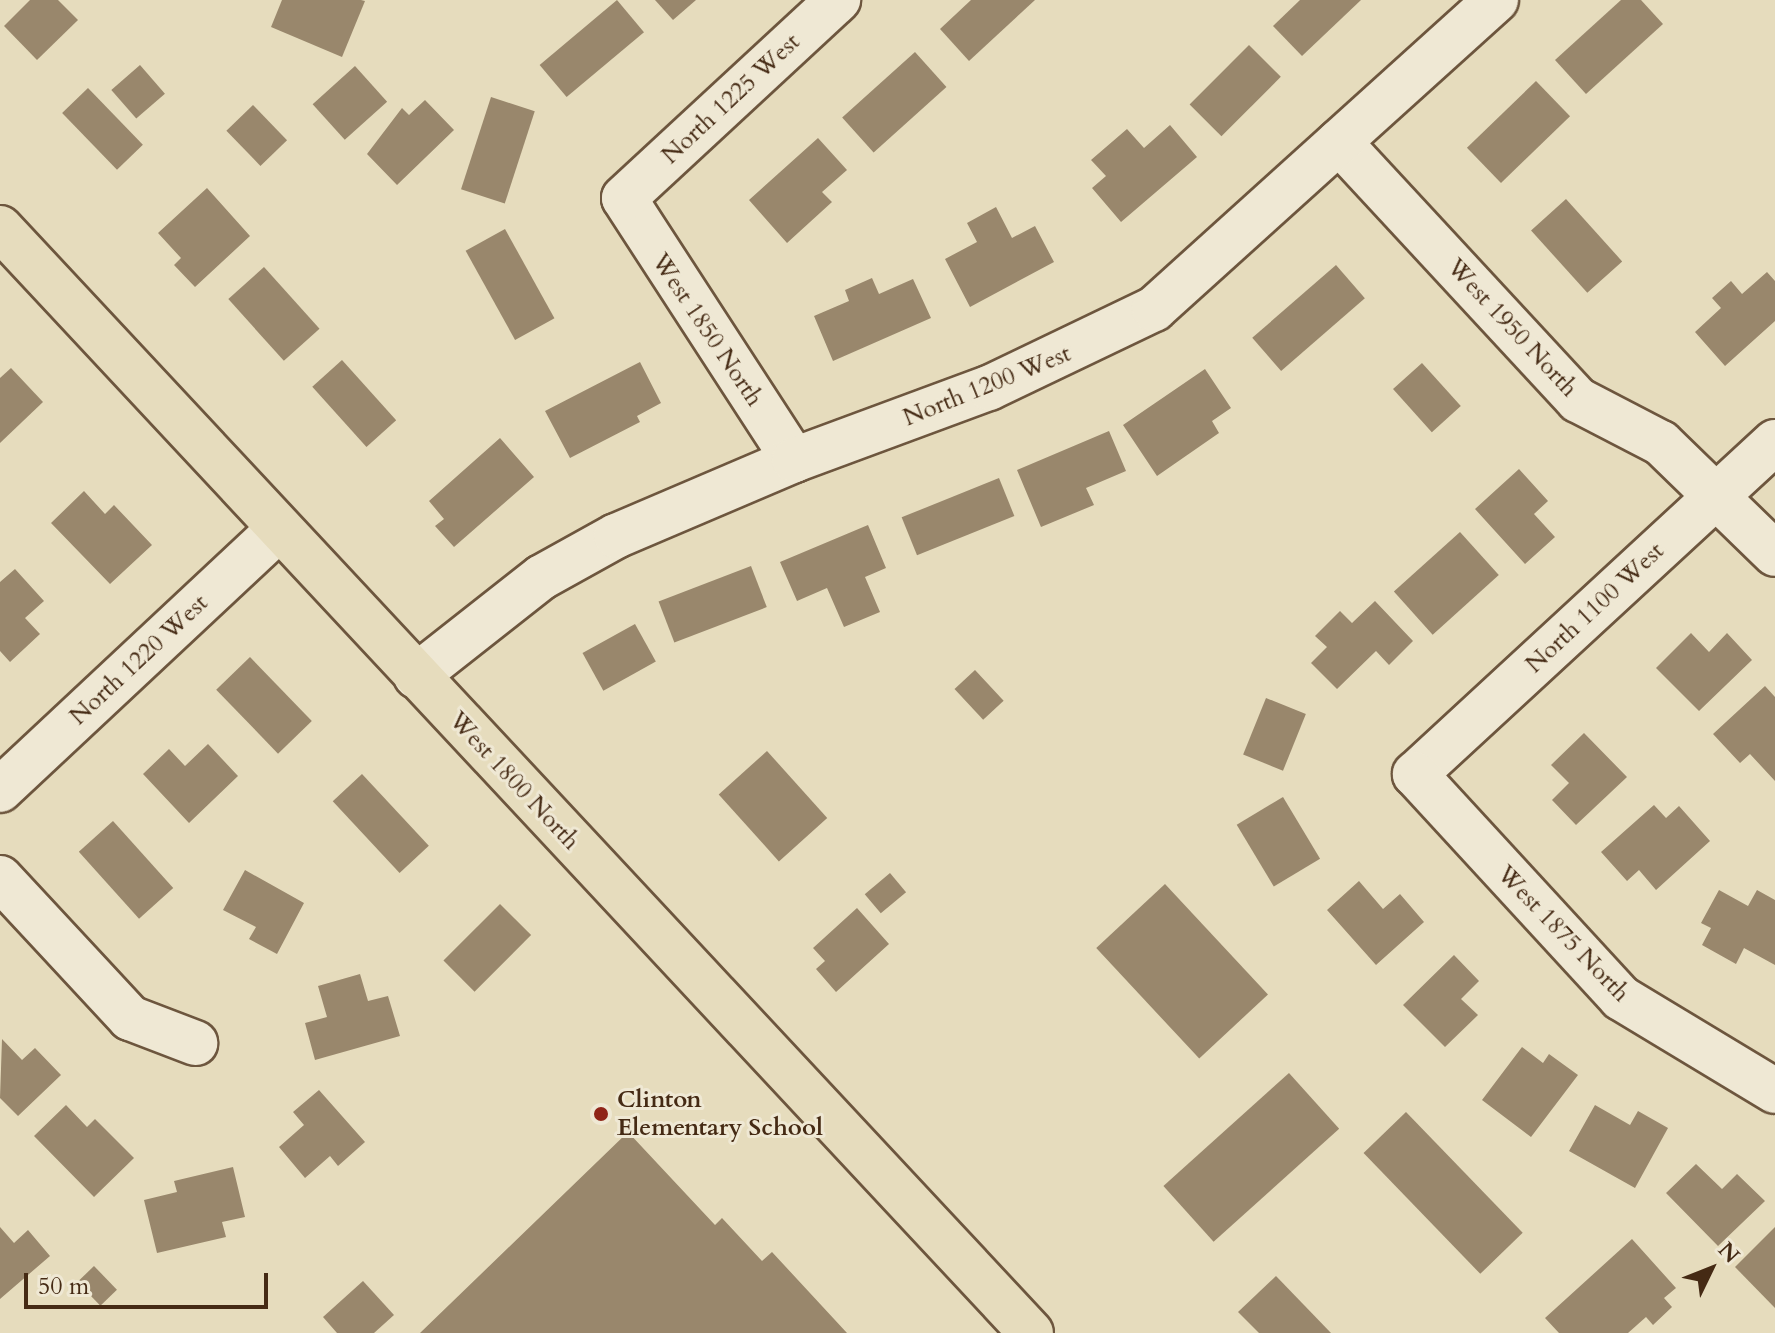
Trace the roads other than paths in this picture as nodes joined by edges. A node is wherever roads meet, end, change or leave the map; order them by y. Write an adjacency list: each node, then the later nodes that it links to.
1 (838, 0): 4 (street, North 1225 West)
2 (1496, 0): 3 (street, North 1200 West)
3 (1339, 142): 7 (street, North 1200 West); 8 (street, West 1950 North)
4 (624, 198): 7 (street, West 1850 North)
5 (0, 228): 9 (main road, West 1800 North)
6 (1775, 442): 8 (street, North 1100 West)
7 (794, 460): 11 (street, North 1200 West)
8 (1717, 493): 10 (street, West 1950 North); 12 (street, North 1100 West)
9 (279, 529): 11 (main road, West 1800 North); 13 (street, North 1220 West)
10 (1775, 554)
11 (416, 676): 17 (main road, West 1800 North)
12 (1415, 774): 16 (street, West 1875 North)
13 (0, 790)
14 (0, 878): 15 (street)
15 (195, 1043)
16 (1775, 1091)
17 (1031, 1333)

